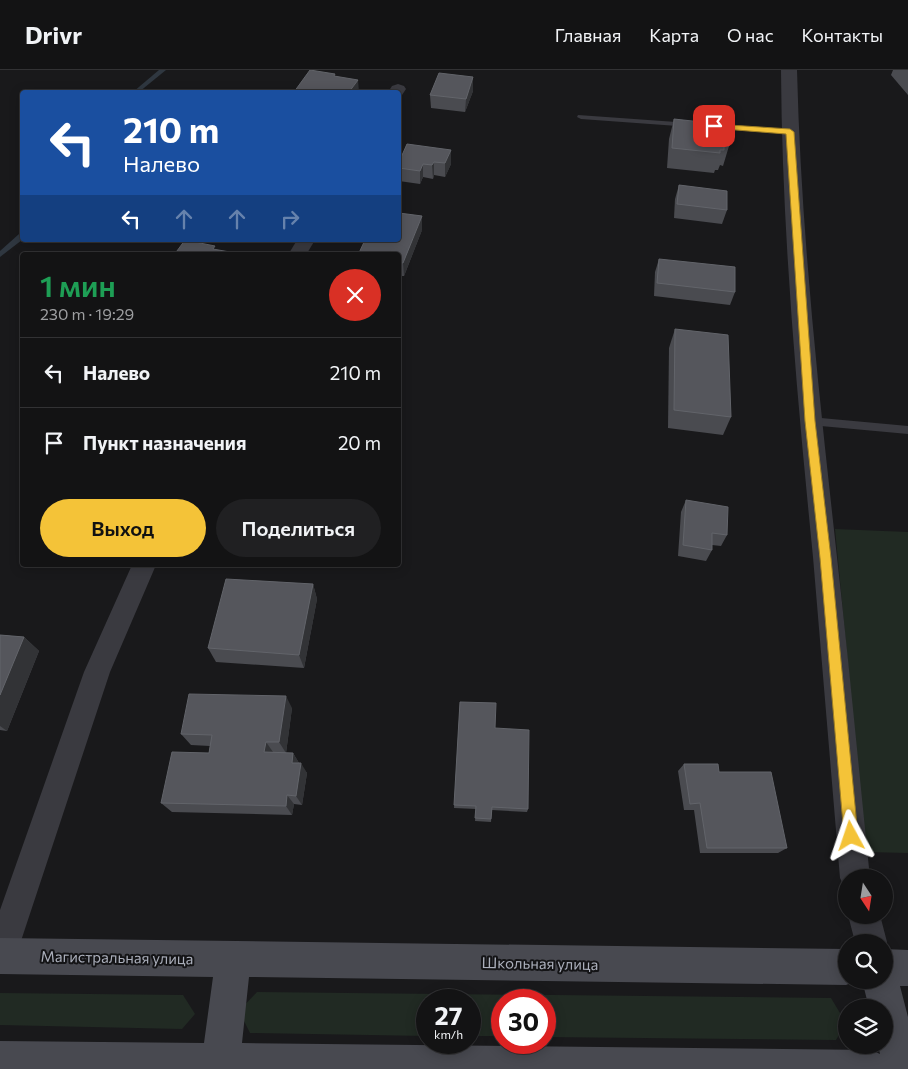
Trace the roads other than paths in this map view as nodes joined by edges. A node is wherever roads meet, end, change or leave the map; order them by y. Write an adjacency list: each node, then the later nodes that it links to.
1 (789, 70): 3 (street)
2 (581, 117): 3 (lane)
3 (790, 132): 4 (street)
4 (810, 421): 5 (lane); 7 (street)
5 (908, 430)
6 (143, 567): 8 (street)
7 (854, 869)
8 (0, 956): 9 (main road, Магистральная улица)
9 (234, 960): 10 (main road, Школьная улица); 15 (main road)
10 (838, 967)
11 (893, 967): 12 (main road)
12 (908, 968)
13 (882, 989): 17 (main road)
14 (0, 1060): 15 (main road)
15 (222, 1066): 16 (main road)
16 (871, 1069)
17 (903, 1069)

